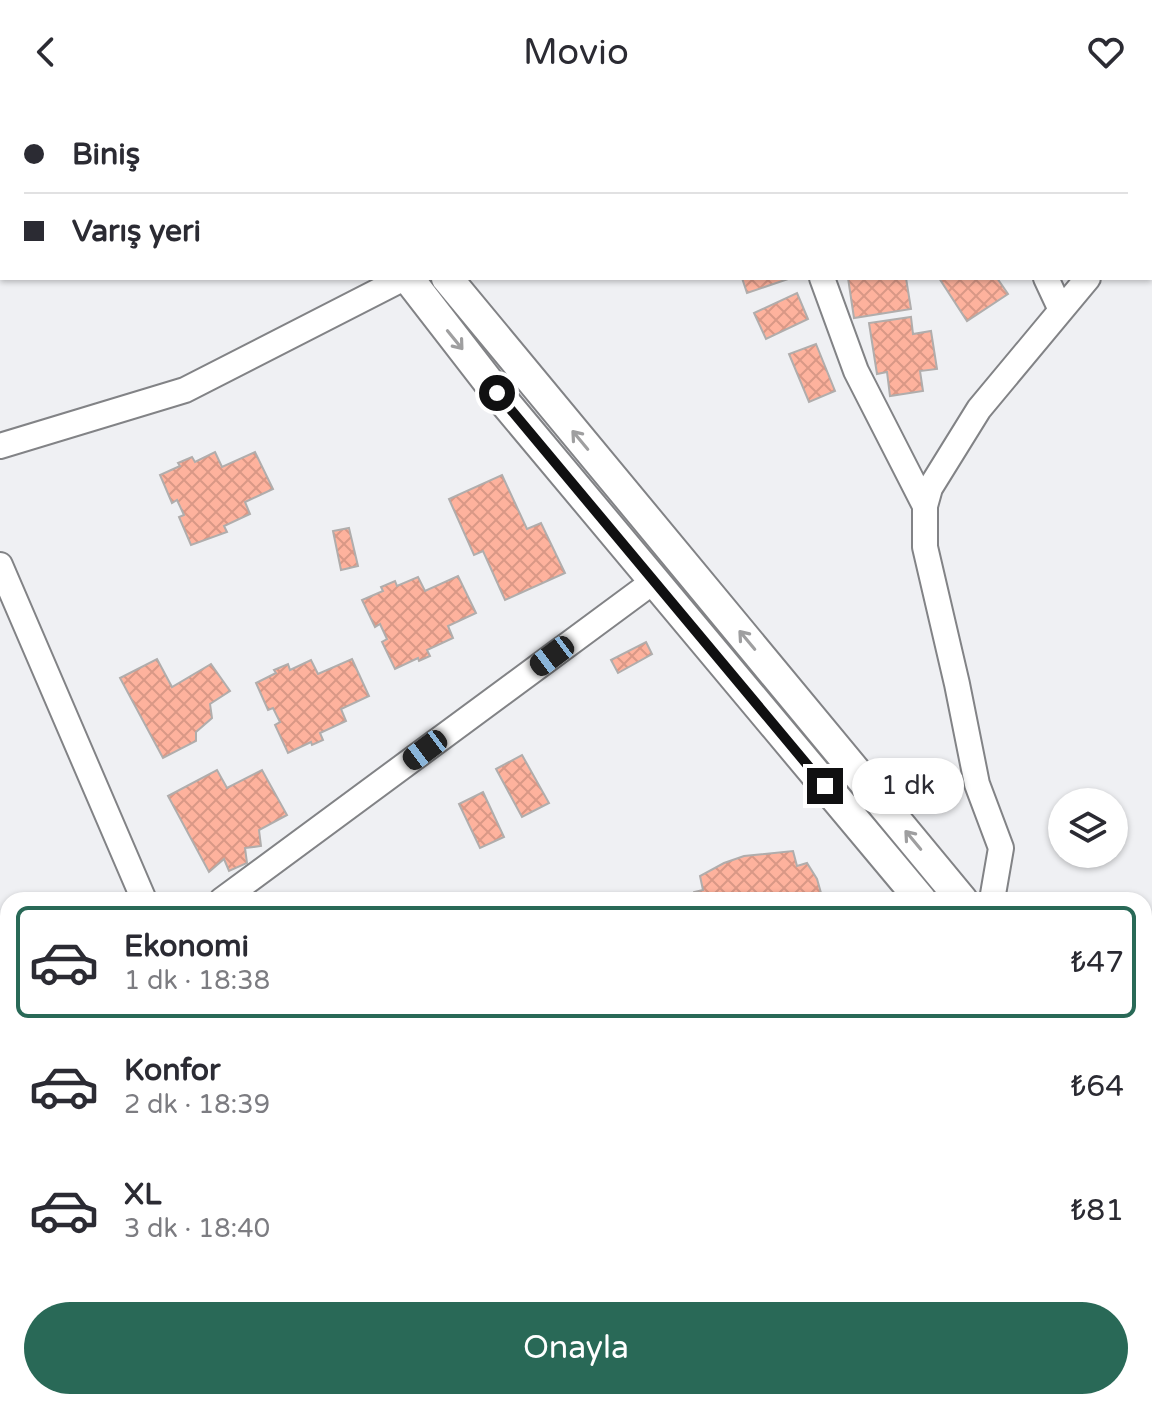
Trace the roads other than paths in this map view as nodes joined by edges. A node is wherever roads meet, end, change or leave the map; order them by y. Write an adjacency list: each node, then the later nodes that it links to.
1 (402, 280): 8 (street)
2 (408, 280): 11 (street, one-way to 11)
3 (449, 280): 15 (street, one-way to 3)
4 (823, 280): 9 (street)
5 (1047, 280): 7 (street)
6 (1086, 280): 7 (street)
7 (1060, 308): 9 (street)
8 (0, 446)
9 (925, 506): 16 (street)
10 (0, 565): 12 (street)
11 (654, 581): 13 (street); 14 (street)
12 (141, 892)
13 (233, 892)
14 (914, 892)
15 (955, 892)
16 (993, 892)

